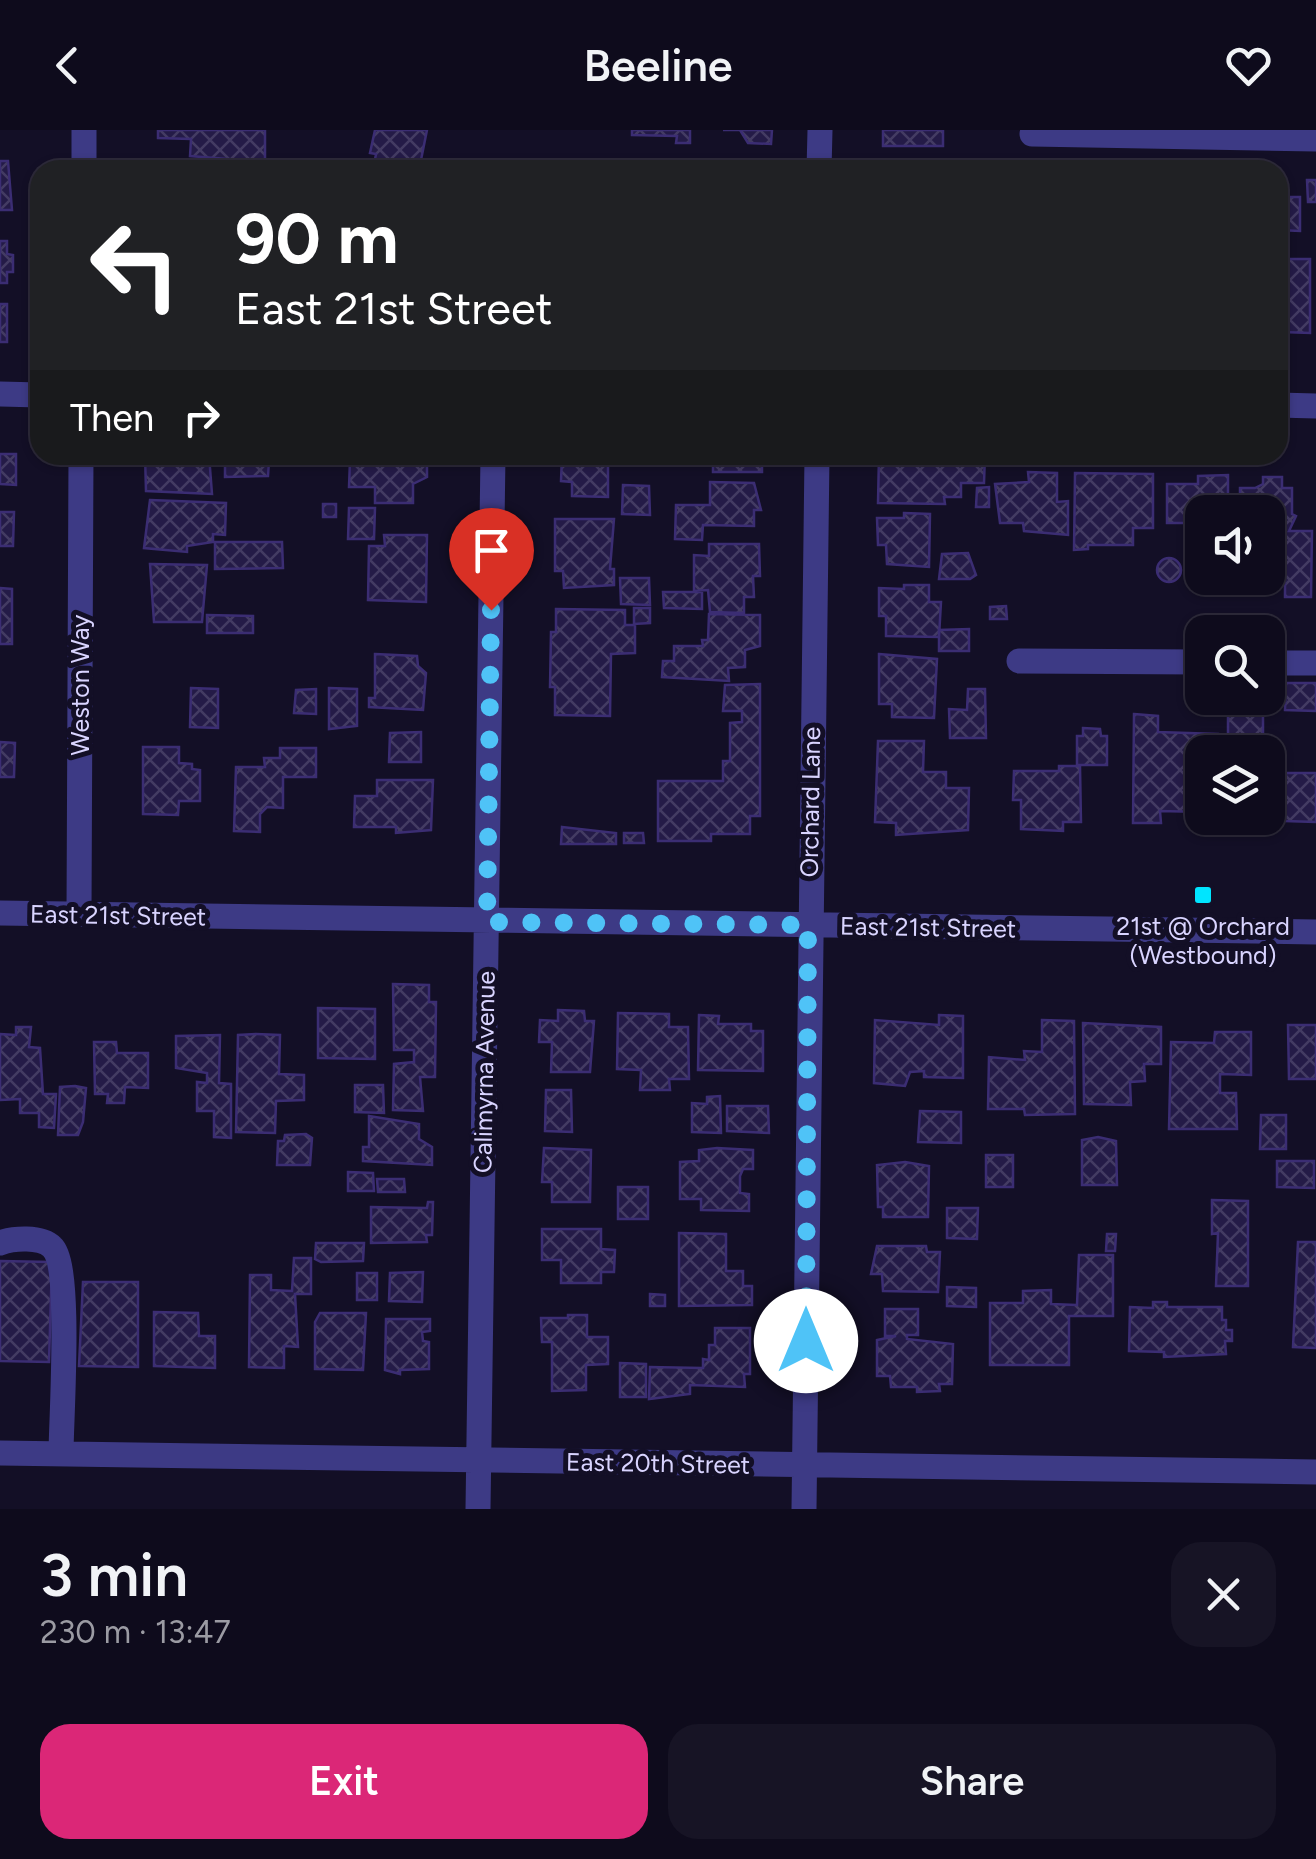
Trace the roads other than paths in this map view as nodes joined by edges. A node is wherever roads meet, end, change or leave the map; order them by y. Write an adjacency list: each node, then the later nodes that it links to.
1 (84, 130): 5 (street)
2 (820, 130): 6 (street)
3 (1032, 134): 4 (street)
4 (1316, 139)
5 (84, 160)
6 (819, 160)
7 (0, 394): 8 (street)
8 (30, 395)
9 (1288, 405): 10 (street)
10 (1316, 406)
11 (81, 465): 19 (street, Weston Way)
12 (492, 465): 20 (street, Calimyrna Avenue)
13 (817, 465): 21 (street, Orchard Lane)
14 (1019, 661): 15 (street)
15 (1185, 662)
16 (1285, 663): 17 (street)
17 (1316, 663)
18 (0, 913): 19 (street, East 21st Street)
19 (79, 914): 20 (street, East 21st Street)
20 (487, 922): 21 (street, East 21st Street); 26 (street, Calimyrna Avenue)
21 (808, 925): 22 (street, East 21st Street); 27 (street, Orchard Lane)
22 (1316, 932)
23 (0, 1243): 25 (street)
24 (0, 1453): 25 (street, East 20th Street)
25 (60, 1454): 26 (street, East 20th Street)
26 (478, 1459): 27 (street, East 20th Street); 29 (street, Calimyrna Avenue)
27 (805, 1466): 28 (street, East 20th Street); 30 (street, Orchard Lane)
28 (1316, 1472)
29 (478, 1509)
30 (804, 1509)

